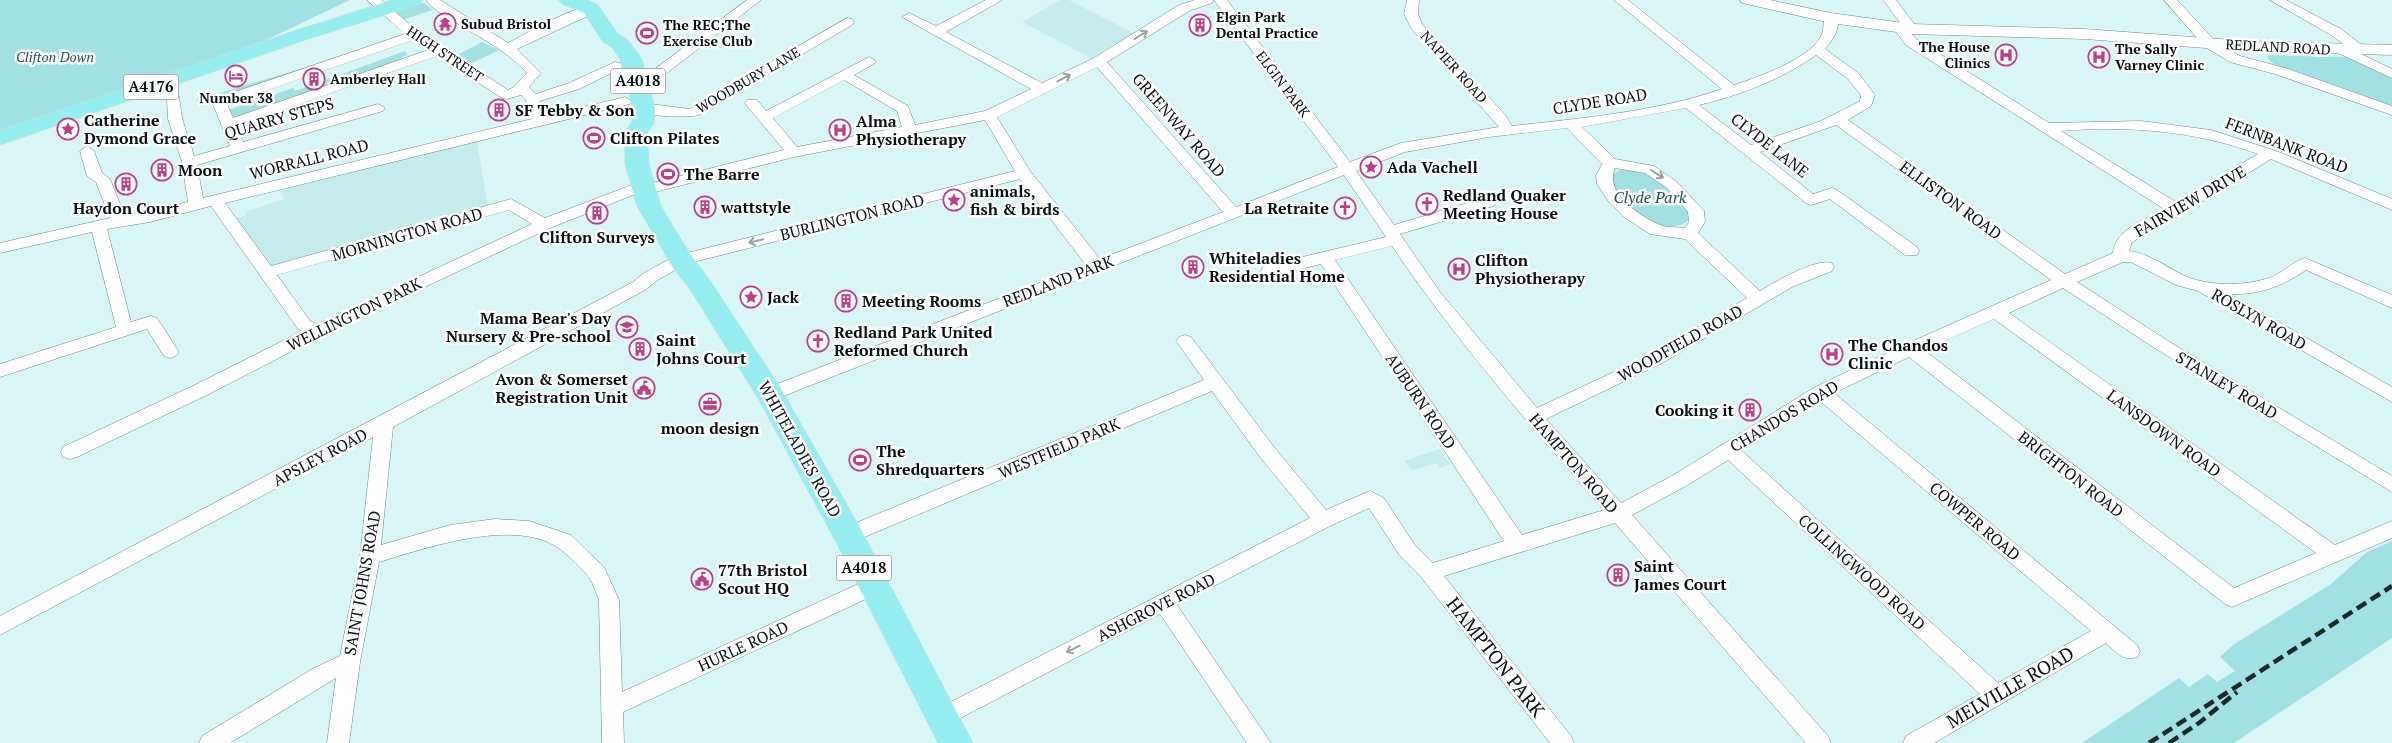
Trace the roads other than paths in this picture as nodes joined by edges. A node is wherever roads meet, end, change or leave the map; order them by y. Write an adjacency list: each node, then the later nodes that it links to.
1 (413, 0): 15 (main road, A4176)
2 (432, 0): 26 (street)
3 (569, 0): 16 (main road)
4 (755, 0): 34 (street)
5 (996, 0): 22 (street)
6 (1167, 0): 17 (street)
7 (1207, 0): 17 (street, WELLINGTON PARK)
8 (1220, 0): 64 (street, ELGIN PARK)
9 (1414, 0): 55 (street, NAPIER ROAD)
10 (1620, 0): 40 (street)
11 (1748, 0): 19 (street, REDLAND ROAD)
12 (1889, 0): 21 (street)
13 (2170, 0): 24 (street)
14 (2276, 0): 29 (street)
15 (375, 3): 23 (street, HIGH STREET); 38 (main road, A4176)
16 (591, 6): 26 (street); 33 (main road, WHITELADIES ROAD / A4018)
17 (1184, 8): 32 (street, WELLINGTON PARK, one-way to 17)
18 (909, 17): 22 (street)
19 (1831, 18): 21 (street, REDLAND ROAD); 27 (street, CLYDE ROAD)
20 (847, 22): 44 (street, WOODBURY LANE)
21 (1906, 28): 24 (street, REDLAND ROAD); 53 (street)
22 (937, 31): 39 (street)
23 (414, 35): 28 (street, HIGH STREET); 51 (street)
24 (2210, 44): 25 (street, REDLAND ROAD); 35 (street)
25 (2246, 46): 29 (street, REDLAND ROAD); 35 (street)
26 (506, 49): 41 (street)
27 (1816, 49): 40 (street, CLYDE ROAD); 50 (street)
28 (439, 50): 41 (street, HIGH STREET); 51 (street)
29 (2350, 50): 30 (street, REDLAND ROAD); 36 (street)
30 (2392, 50)
31 (868, 61): 37 (street)
32 (1099, 61): 39 (street, WELLINGTON PARK, one-way to 32); 72 (street, GREENWAY ROAD)
33 (623, 63): 34 (street); 41 (street); 44 (main road, WHITELADIES ROAD / A4018)
34 (670, 63): 44 (street)
35 (2280, 71): 46 (street)
36 (2392, 74)
37 (845, 75): 49 (street); 54 (street)
38 (167, 82): 56 (main road, A4176); 62 (street)
39 (1042, 89): 48 (street, WELLINGTON PARK)
40 (1733, 91): 43 (street, CLYDE ROAD)
41 (528, 94): 47 (street)
42 (752, 103): 49 (street)
43 (1689, 104): 52 (street, CLYDE ROAD); 58 (street, CLYDE LANE)
44 (636, 107): 66 (main road, WHITELADIES ROAD / A4018); 67 (street, WORRALL ROAD)
45 (378, 108): 57 (street, QUARRY STEPS)
46 (2392, 111)
47 (535, 115)
48 (990, 116): 54 (street, WELLINGTON PARK); 65 (street)
49 (765, 117): 60 (street)
50 (1837, 119): 58 (street); 87 (street, ELLISTON ROAD)
51 (230, 124): 57 (street)
52 (1572, 125): 55 (street, CLYDE ROAD); 63 (street)
53 (2046, 128): 61 (street, FERNBANK ROAD); 71 (street)
54 (910, 131): 60 (street, WELLINGTON PARK)
55 (1508, 131): 64 (street, CLYDE ROAD)
56 (0, 138)
57 (238, 148): 62 (street, QUARRY STEPS)
58 (1749, 151): 79 (street, CLYDE LANE)
59 (87, 152): 73 (street)
60 (794, 152): 66 (street, WELLINGTON PARK)
61 (2269, 154): 70 (street, FERNBANK ROAD); 71 (street, FAIRVIEW DRIVE)
62 (189, 162): 69 (street)
63 (1610, 163): 76 (street); 76 (street, one-way to 76)
64 (1347, 168): 72 (street, REDLAND PARK); 77 (street, HAMPTON ROAD)
65 (1024, 173): 82 (street, BURLINGTON ROAD, one-way to 82); 83 (street)
66 (643, 188): 74 (street, WELLINGTON PARK); 82 (main road, WHITELADIES ROAD / A4018)
67 (215, 200): 69 (street, WORRALL ROAD); 86 (street)
68 (1489, 202): 77 (street)
69 (196, 205): 73 (street, WORRALL ROAD)
70 (2392, 205)
71 (2177, 210): 80 (street, FAIRVIEW DRIVE)
72 (1233, 213): 83 (street, REDLAND PARK)
73 (119, 221): 75 (street, WORRALL ROAD)
74 (544, 224): 86 (street, MORNINGTON ROAD); 93 (street, WELLINGTON PARK)
75 (98, 225): 78 (street, WORRALL ROAD); 92 (street)
76 (1690, 234): 89 (street)
77 (1392, 236): 81 (street); 102 (street, HAMPTON ROAD)
78 (0, 248)
79 (1911, 251)
80 (2121, 256): 87 (street, CHANDOS ROAD); 88 (street, ROSLYN ROAD)
81 (1325, 257): 85 (street); 112 (street, AUBURN ROAD)
82 (685, 265): 100 (main road, WHITELADIES ROAD / A4018); 103 (street, APSLEY ROAD)
83 (1096, 266): 100 (street, REDLAND PARK)
84 (1826, 267): 89 (street, WOODFIELD ROAD)
85 (1269, 271)
86 (266, 273): 93 (street)
87 (2064, 282): 91 (street, CHANDOS ROAD); 106 (street, STANLEY ROAD)
88 (2204, 288): 90 (street); 101 (street, ROSLYN ROAD)
89 (1758, 299): 102 (street, WOODFIELD ROAD)
90 (2392, 302)
91 (1996, 312): 95 (street, CHANDOS ROAD); 113 (street, LANSDOWN ROAD)
92 (125, 331): 96 (street); 97 (street)
93 (317, 331): 105 (street, WELLINGTON PARK)
94 (1185, 341): 98 (street)
95 (1910, 349): 99 (street, CHANDOS ROAD); 113 (street, BRIGHTON ROAD)
96 (170, 352)
97 (0, 371)
98 (1215, 383): 109 (street); 111 (street, WESTFIELD PARK)
99 (1821, 392): 104 (street, CHANDOS ROAD); 119 (street, COWPER ROAD)
100 (770, 394): 111 (main road, WHITELADIES ROAD / A4018)
101 (2392, 395)
102 (1534, 417): 108 (street, HAMPTON ROAD)
103 (384, 424): 114 (street, SAINT JOHNS ROAD); 118 (street, APSLEY ROAD)
104 (1728, 449): 108 (street, CHANDOS ROAD); 122 (street, COLLINGWOOD ROAD)
105 (70, 452)
106 (2392, 485)
107 (1370, 499): 109 (street, ASHGROVE ROAD); 115 (street, HAMPTON PARK)
108 (1618, 514): 112 (street); 130 (street, HAMPTON ROAD)
109 (1323, 520): 117 (street, ASHGROVE ROAD)
110 (2392, 529): 113 (street)
111 (848, 535): 116 (main road, WHITELADIES ROAD / A4018)
112 (1517, 544): 115 (street)
113 (2332, 554)
114 (370, 556): 121 (street, SAINT JOHNS ROAD); 123 (street)
115 (1429, 572): 129 (street, HAMPTON PARK)
116 (874, 586): 123 (street, HURLE ROAD); 124 (main road, WHITELADIES ROAD / A4018)
117 (1164, 603): 124 (street, ASHGROVE ROAD, one-way to 124); 128 (street)
118 (0, 626)
119 (2107, 632): 120 (street, COWPER ROAD); 122 (street, MELVILLE ROAD)
120 (2130, 651)
121 (349, 662): 125 (street); 126 (street, SAINT JOHNS ROAD)
122 (1996, 694): 131 (street, MELVILLE ROAD)
123 (612, 706): 127 (street)
124 (949, 730)
125 (210, 743)
126 (338, 743)
127 (612, 743)
128 (1260, 743)
129 (1563, 743)
130 (1820, 743)
131 (1914, 743)

